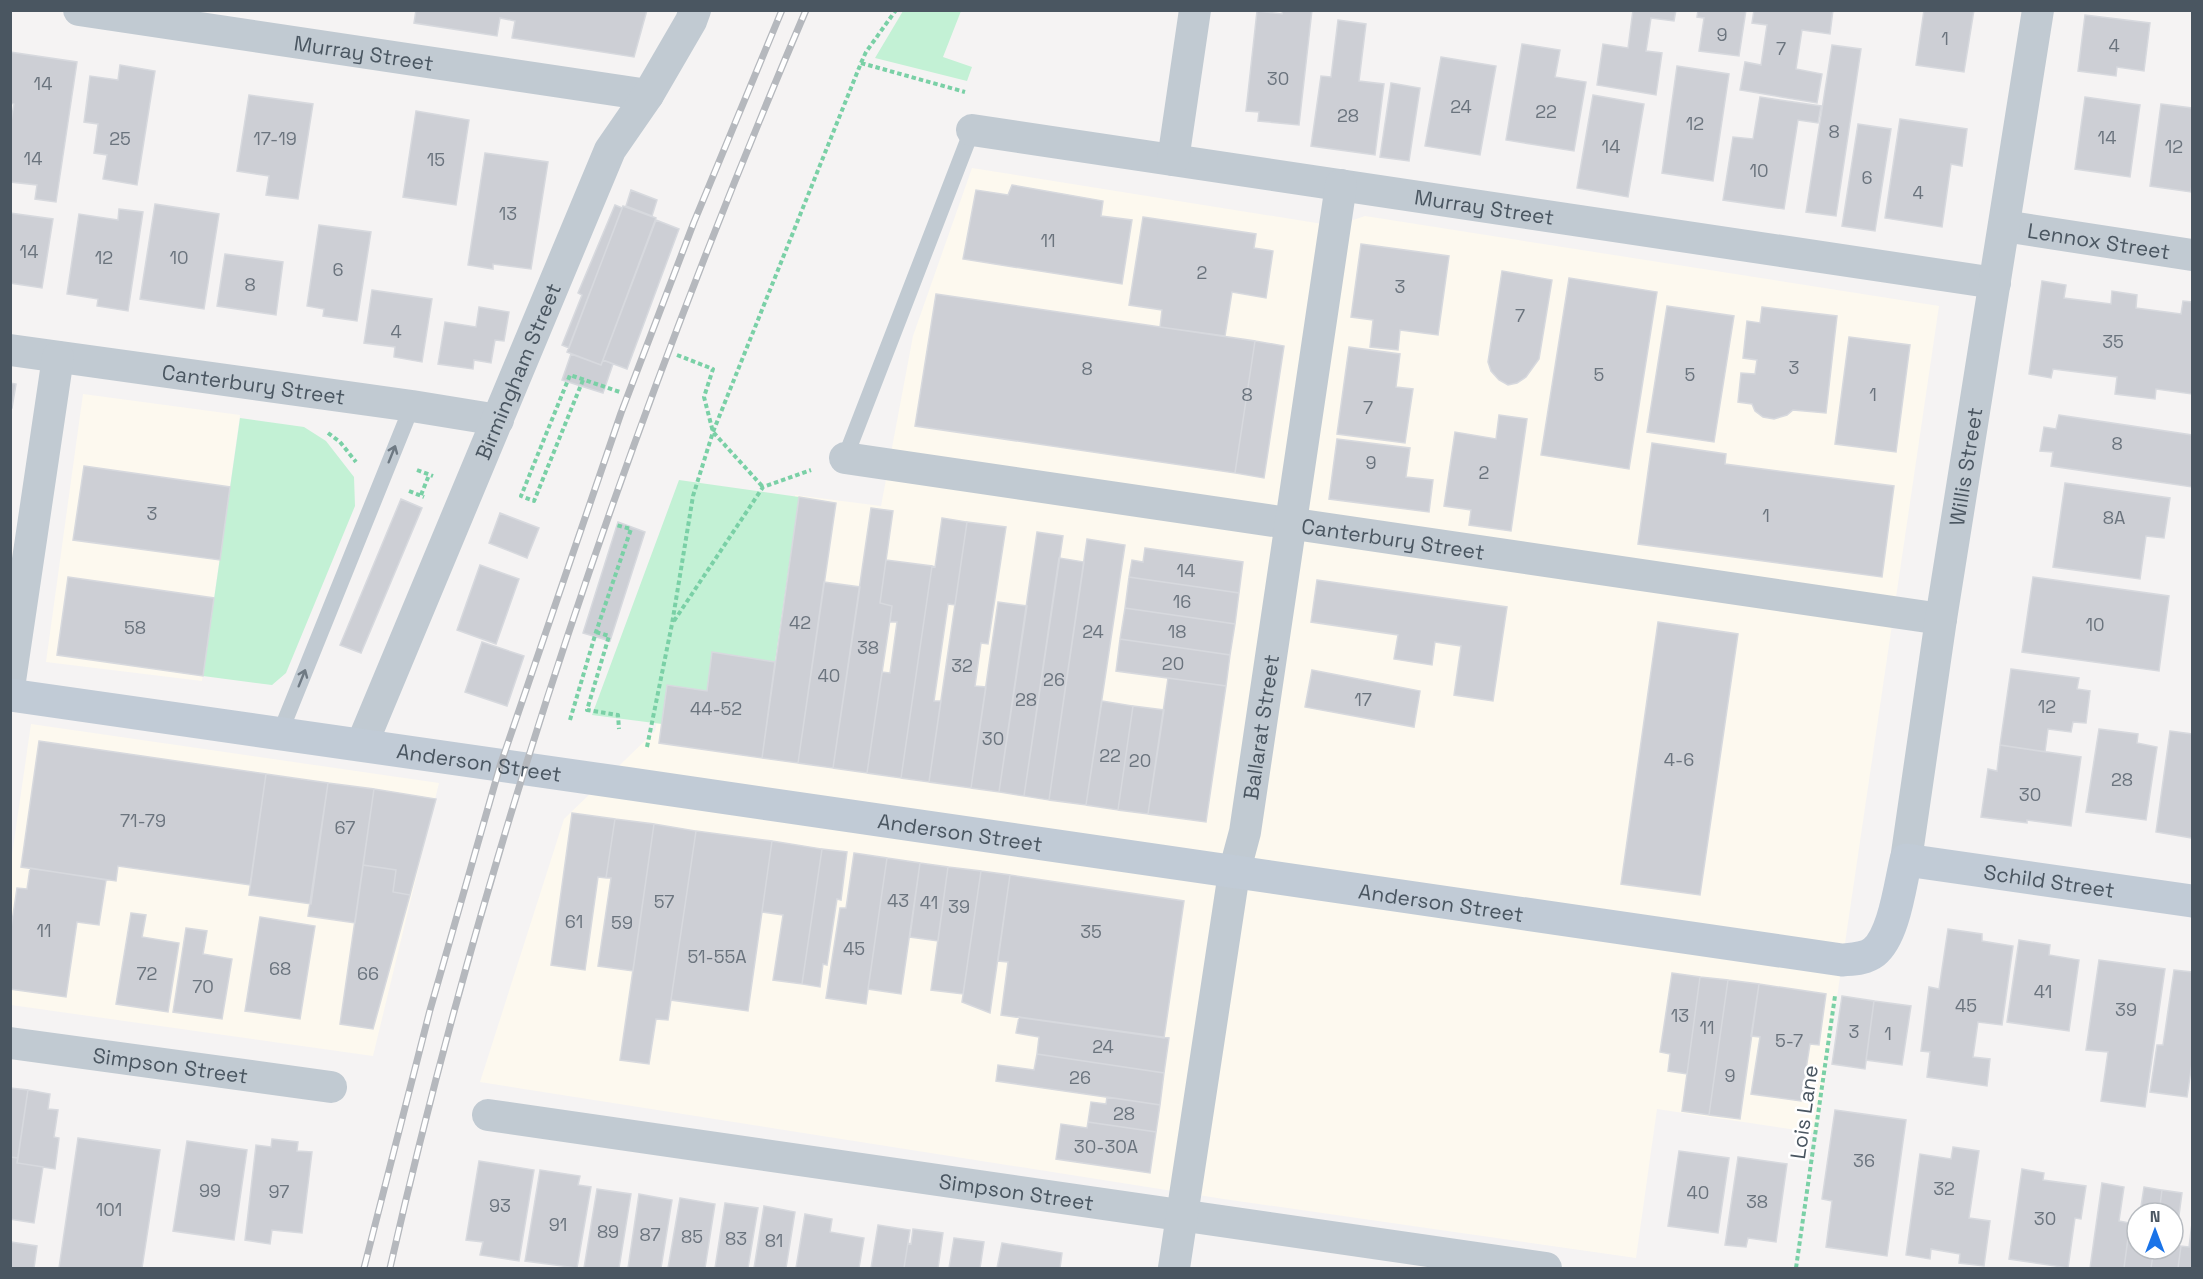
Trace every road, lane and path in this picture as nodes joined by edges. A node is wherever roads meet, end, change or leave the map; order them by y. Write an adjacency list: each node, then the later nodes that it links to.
1 (79, 10): 7 (street, Murray Street)
2 (695, 10): 7 (street, Birmingham Street)
3 (896, 10): 6 (path)
4 (1195, 10): 10 (street)
5 (2038, 10): 12 (street, Willis Street)
6 (861, 63): 8 (path); 23 (path)
7 (648, 94): 21 (street, Birmingham Street)
8 (974, 94)
9 (972, 130): 10 (street, Murray Street); 25 (lane)
10 (1173, 160): 11 (street, Murray Street)
11 (1341, 185): 14 (street, Murray Street); 31 (street, Ballarat Street)
12 (2004, 226): 13 (street, Lennox Street); 14 (street, Willis Street)
13 (2193, 255)
14 (1995, 283): 33 (street, Willis Street)
15 (10, 350): 17 (street, Canterbury Street)
16 (677, 355): 23 (path)
17 (58, 357): 20 (street, Canterbury Street); 36 (street)
18 (583, 380): 18 (path); 19 (path)
19 (620, 392)
20 (412, 406): 21 (street, Canterbury Street); 40 (lane, one-way to 20)
21 (498, 420): 41 (street, Birmingham Street)
22 (325, 431): 24 (path)
23 (713, 432): 29 (path); 34 (path)
24 (354, 457)
25 (845, 458): 29 (path); 31 (street, Canterbury Street)
26 (412, 468): 27 (path)
27 (429, 475): 28 (path); 30 (path)
28 (441, 480)
29 (763, 488): 34 (path)
30 (421, 495)
31 (1291, 523): 33 (street, Canterbury Street); 44 (street, Ballarat Street)
32 (616, 525): 35 (path)
33 (1941, 619): 43 (street, Willis Street)
34 (672, 624): 42 (path)
35 (596, 632): 38 (path); 39 (path)
36 (10, 681)
37 (10, 695): 40 (street, Anderson Street)
38 (570, 720)
39 (619, 729)
40 (280, 733): 41 (street, Anderson Street)
41 (362, 744): 42 (street, Anderson Street)
42 (637, 786): 44 (street, Anderson Street)
43 (1906, 860): 45 (street, Schild Street); 46 (street, Willis Street)
44 (1234, 873): 47 (street, Anderson Street); 51 (street, Ballarat Street)
45 (2193, 901)
46 (1891, 922): 47 (street, Anderson Street)
47 (1842, 960): 54 (path, Lois Lane)
48 (10, 1043): 49 (street, Simpson Street)
49 (331, 1087)
50 (488, 1114): 51 (street, Simpson Street)
51 (1182, 1216): 52 (street, Ballarat Street); 53 (street, Simpson Street)
52 (1174, 1269)
53 (1546, 1269)
54 (1796, 1269)

